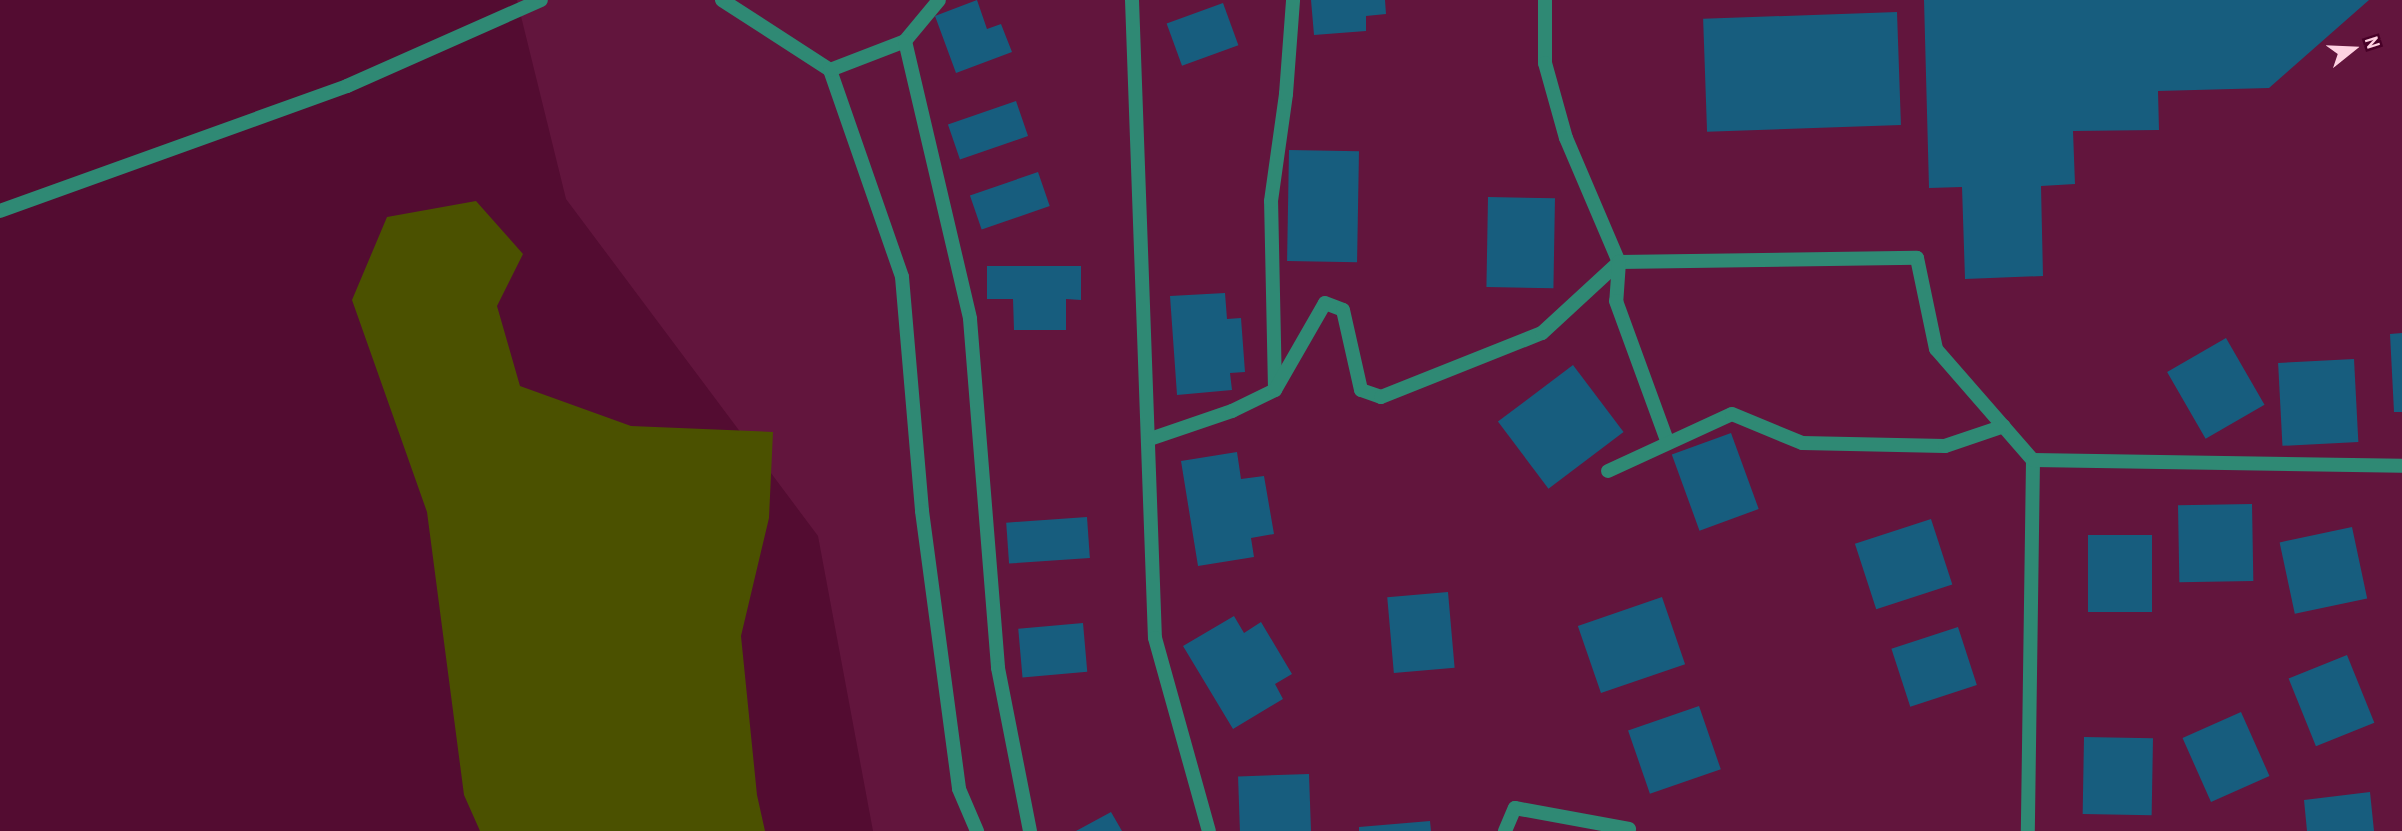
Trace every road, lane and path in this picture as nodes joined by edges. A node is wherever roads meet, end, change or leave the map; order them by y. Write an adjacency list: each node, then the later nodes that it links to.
1 (541, 0): 9 (street)
2 (722, 0): 8 (street)
3 (939, 0): 7 (street)
4 (1132, 0): 13 (street)
5 (1293, 0): 11 (street)
6 (1545, 0): 10 (street)
7 (905, 41): 8 (street); 20 (street)
8 (830, 70): 19 (street)
9 (0, 211)
10 (1619, 262): 11 (street); 12 (street); 14 (street)
11 (1275, 390): 13 (street)
12 (2004, 426): 14 (street); 15 (street)
13 (1150, 439): 21 (street)
14 (1668, 443): 17 (street)
15 (2033, 460): 16 (street); 23 (street)
16 (2402, 466)
17 (1608, 471)
18 (1629, 829): 22 (street)
19 (977, 831)
20 (1030, 831)
21 (1209, 831)
22 (1505, 831)
23 (2028, 831)

